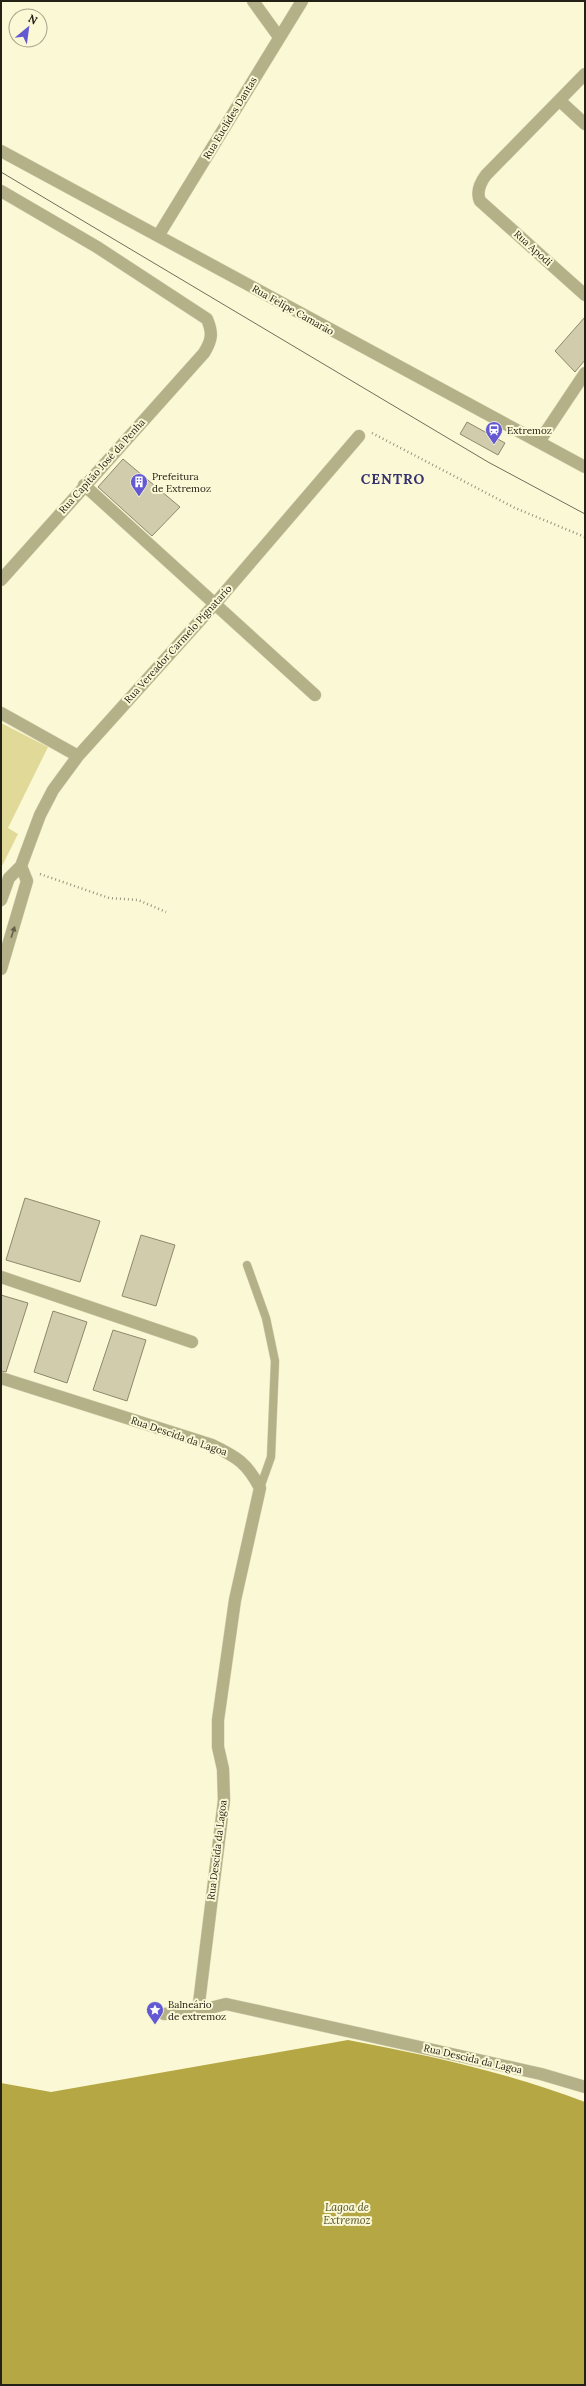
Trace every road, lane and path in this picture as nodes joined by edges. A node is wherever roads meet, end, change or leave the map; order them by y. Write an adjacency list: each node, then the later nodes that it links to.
1 (253, 1): 3 (street)
2 (302, 1): 3 (street, Rua Euclides Dantas)
3 (279, 37): 9 (street, Rua Euclides Dantas)
4 (585, 74): 5 (street)
5 (560, 101): 6 (street); 10 (street, Rua Apodi)
6 (585, 124)
7 (1, 150): 9 (street, Rua Felipe Camarão)
8 (1, 191): 15 (street, Rua Capitão José da Penha)
9 (158, 236): 13 (street, Rua Felipe Camarão)
10 (585, 295)
11 (585, 373): 13 (street)
12 (359, 436): 16 (path); 18 (street, Rua Vereador Carmelo Pignatario)
13 (539, 442): 14 (street, Rua Felipe Camarão)
14 (585, 467)
15 (84, 485): 17 (street, Rua Capitão José da Penha); 18 (street)
16 (585, 537)
17 (1, 580)
18 (214, 605): 19 (street); 21 (street, Rua Vereador Carmelo Pignatario)
19 (315, 695)
20 (1, 713): 21 (street)
21 (78, 756): 22 (street, Rua Vereador Carmelo Pignatario)
22 (21, 866): 23 (street, Rua Vereador Carmelo Pignatario); 24 (path); 25 (street, one-way to 22)
23 (1, 900)
24 (166, 912)
25 (1, 969)
26 (247, 1265): 30 (lane)
27 (1, 1277): 28 (street)
28 (192, 1342)
29 (1, 1378): 30 (street, Rua Descida da Lagoa)
30 (260, 1488): 31 (street, Rua Descida da Lagoa)
31 (198, 2011): 32 (street); 33 (street, Rua Descida da Lagoa)
32 (164, 2014)
33 (585, 2088)

